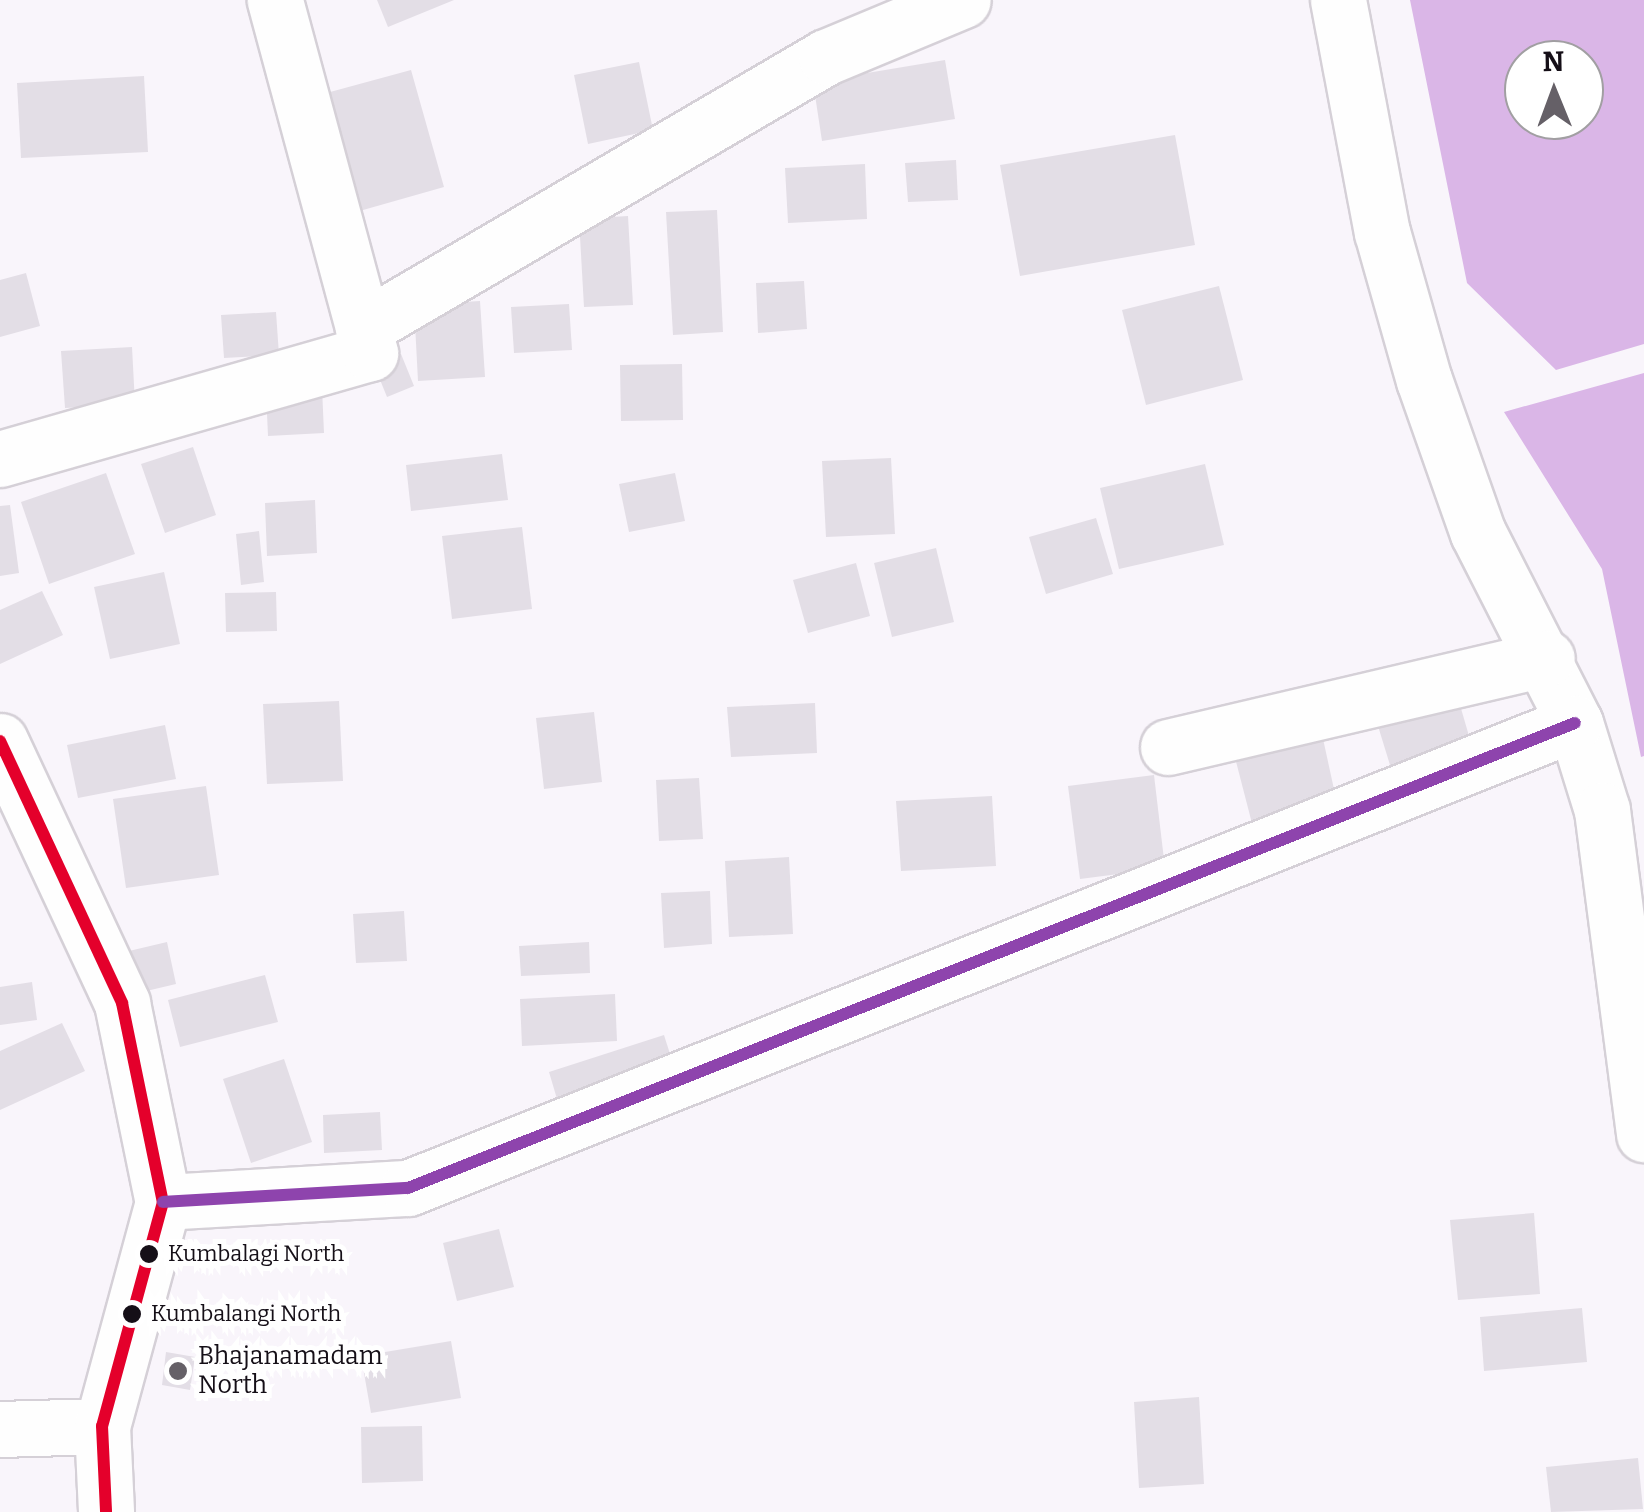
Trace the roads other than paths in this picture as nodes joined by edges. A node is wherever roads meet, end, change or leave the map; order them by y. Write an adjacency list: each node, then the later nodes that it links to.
1 (275, 0): 4 (street)
2 (963, 0): 4 (street)
3 (1338, 0): 6 (street)
4 (363, 328): 5 (street)
5 (0, 459)
6 (1547, 658): 7 (street); 9 (street)
7 (1575, 724): 11 (street); 12 (street)
8 (0, 741): 10 (street)
9 (1168, 747)
10 (17, 807): 12 (street)
11 (1644, 1134)
12 (163, 1202): 13 (street)
13 (102, 1426): 14 (street); 15 (street)
14 (0, 1429)
15 (106, 1512)

